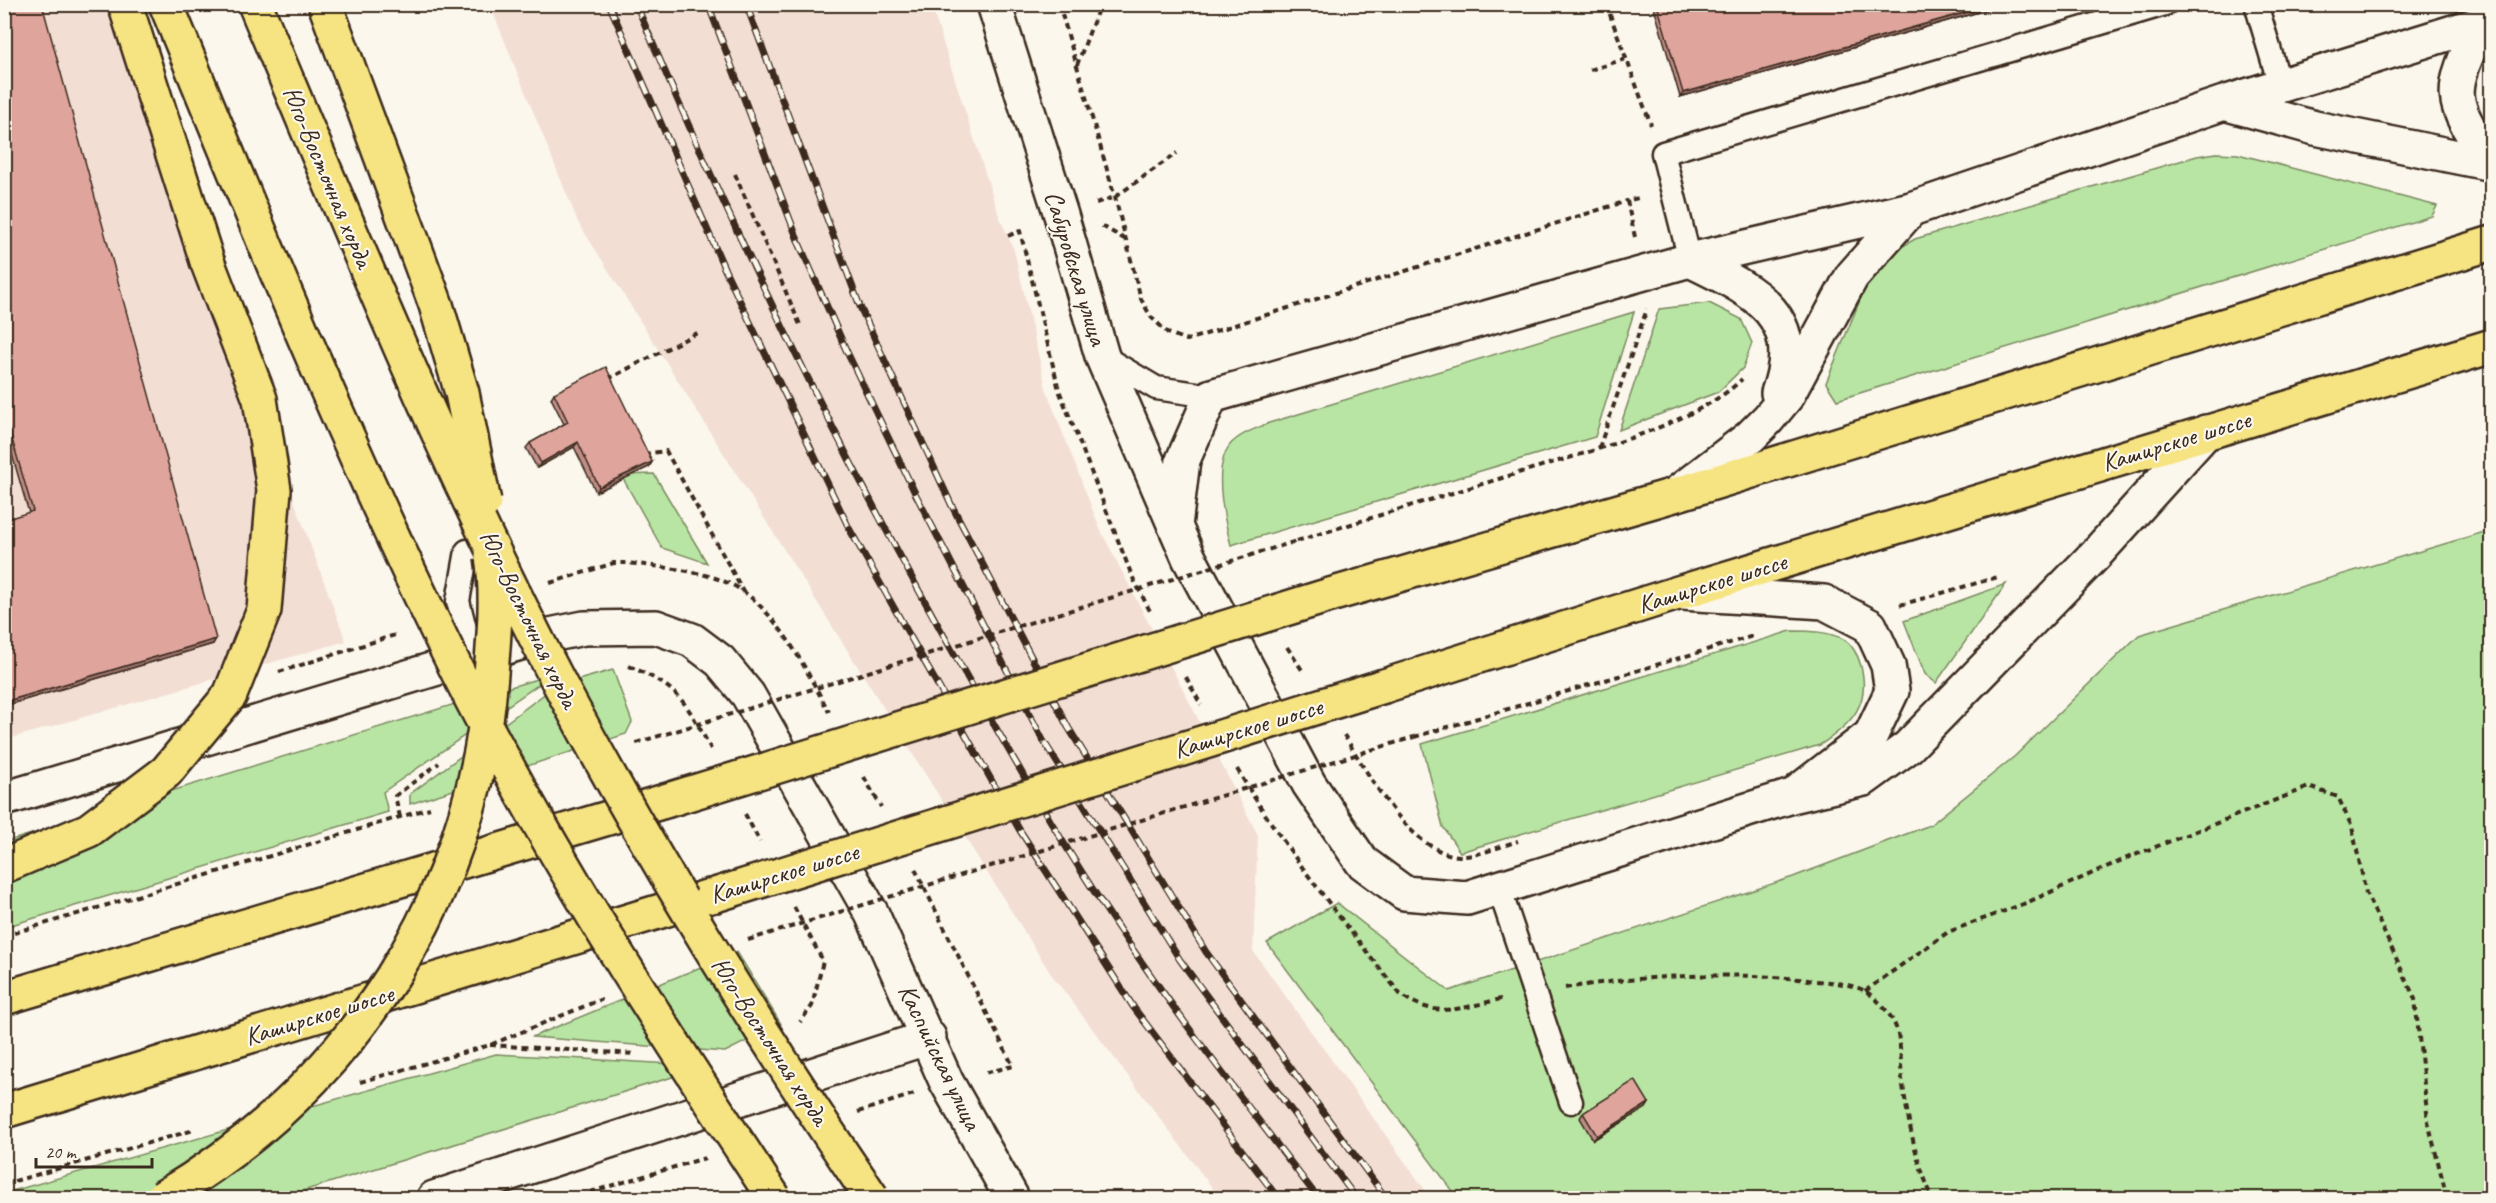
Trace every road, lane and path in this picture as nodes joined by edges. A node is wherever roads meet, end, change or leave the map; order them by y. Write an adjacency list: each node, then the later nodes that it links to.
1 (125, 4): 69 (main road, bridge)
2 (166, 4): 89 (main road, bridge)
3 (255, 4): 90 (main road, Юго-Восточная хорда, bridge)
4 (326, 4): 87 (main road, bridge)
5 (994, 4): 32 (main road, Сабуровская улица)
6 (1059, 4): 13 (path)
7 (1100, 4): 13 (path)
8 (1606, 4): 12 (path)
9 (2165, 4): 18 (lane)
10 (2256, 4): 15 (lane)
11 (2486, 21): 15 (main road); 19 (main road)
12 (1625, 59): 14 (path); 18 (path)
13 (1077, 66): 21 (path)
14 (1590, 70)
15 (2280, 86): 16 (main road)
16 (2224, 103): 19 (main road); 24 (main road)
17 (1177, 153): 21 (path)
18 (1663, 153): 27 (lane)
19 (2492, 164)
20 (735, 174): 29 (path)
21 (1115, 197): 22 (path); 23 (path)
22 (1627, 201)
23 (1085, 207)
24 (1911, 209): 27 (main road); 36 (main road)
25 (1008, 236): 50 (path)
26 (2492, 243): 40 (main road)
27 (1690, 260): 35 (main road); 36 (main road)
28 (1636, 307): 38 (path)
29 (801, 327)
30 (701, 331): 34 (path)
31 (2492, 346): 37 (main road, Каширское шоссе)
32 (1102, 356): 35 (lane); 41 (main road, Сабуровская улица)
33 (1748, 374): 38 (path)
34 (602, 382)
35 (1211, 396): 41 (main road)
36 (1768, 419): 40 (main road)
37 (2206, 432): 48 (main road, Каширское шоссе); 63 (main road, Сабуровская улица)
38 (1599, 448): 60 (path, bridge)
39 (643, 454): 47 (path)
40 (1674, 495): 77 (main road, bridge)
41 (1175, 526): 70 (main road, Сабуровская улица)
42 (467, 551): 53 (lane)
43 (1230, 557): 44 (path)
44 (1236, 567)
45 (1998, 577): 49 (path)
46 (541, 585): 47 (path)
47 (743, 591): 56 (path)
48 (1678, 592): 63 (main road); 84 (main road, Каширское шоссе, bridge)
49 (1900, 606)
50 (1154, 618)
51 (1754, 636): 73 (path, bridge)
52 (1281, 637): 57 (path)
53 (472, 657): 64 (main road, Каспийская улица); 79 (main road, Каспийская улица)
54 (622, 662): 61 (path)
55 (1182, 669): 58 (path)
56 (809, 676)
57 (1307, 677)
58 (1204, 711)
59 (1339, 727): 67 (path)
60 (625, 746)
61 (712, 751)
62 (1232, 760): 75 (path)
63 (1792, 796): 70 (main road, Сабуровская улица)
64 (4, 799)
65 (740, 803): 68 (path)
66 (434, 807): 72 (path)
67 (1526, 838)
68 (762, 845)
69 (4, 866)
70 (1499, 888): 75 (lane)
71 (790, 898): 78 (path)
72 (4, 936)
73 (747, 940)
74 (1865, 990): 75 (path); 92 (path); 93 (path)
75 (1534, 992): 83 (lane)
76 (607, 997): 80 (path)
77 (4, 998)
78 (798, 1024)
79 (929, 1037): 88 (main road); 91 (main road, Каспийская улица)
80 (490, 1045): 81 (path); 82 (path)
81 (642, 1054)
82 (354, 1084)
83 (1571, 1102)
84 (4, 1111)
85 (196, 1129): 86 (path)
86 (4, 1184)
87 (162, 1198)
88 (434, 1198)
89 (774, 1198)
90 (872, 1198)
91 (1012, 1198)
92 (1933, 1198)
93 (2447, 1198)

